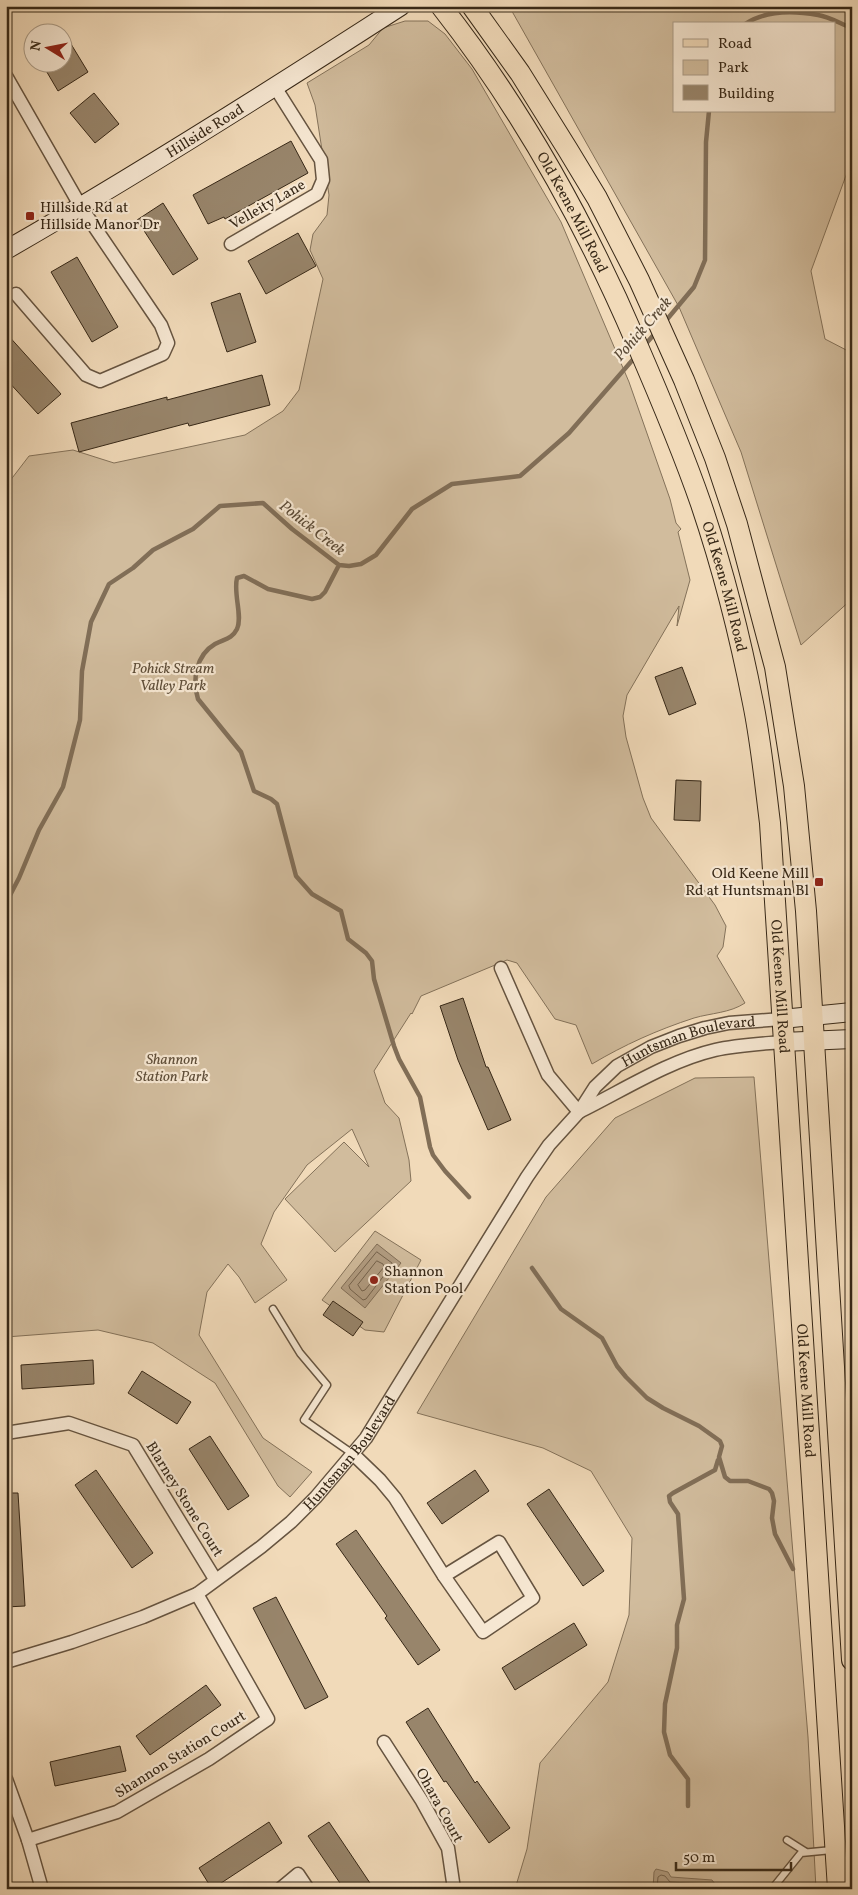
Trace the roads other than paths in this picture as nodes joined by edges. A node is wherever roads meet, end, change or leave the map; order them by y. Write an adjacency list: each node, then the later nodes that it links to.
1 (401, 6): 5 (street, Hillside Road)
2 (441, 6): 13 (main road, Old Keene Mill Road)
3 (472, 6): 12 (main road, Old Keene Mill Road)
4 (6, 76): 6 (street)
5 (275, 87): 6 (street, Hillside Road); 7 (street, Velleity Lane)
6 (81, 207): 8 (street, Hillside Road); 9 (street)
7 (231, 244)
8 (6, 250)
9 (16, 294)
10 (501, 968): 17 (street)
11 (852, 1012): 12 (street, Huntsman Boulevard)
12 (813, 1016): 13 (street, Huntsman Boulevard); 15 (main road, Old Keene Mill Road)
13 (782, 1019): 16 (main road, Old Keene Mill Road); 17 (street, Huntsman Boulevard)
14 (852, 1039): 15 (street, Huntsman Boulevard)
15 (814, 1040): 16 (street, Huntsman Boulevard); 24 (main road, Old Keene Mill Road)
16 (784, 1042): 17 (street, Huntsman Boulevard); 30 (main road, Old Keene Mill Road)
17 (578, 1112): 20 (street, Huntsman Boulevard)
18 (273, 1310): 20 (lane)
19 (6, 1433): 22 (street, Blarney Stone Court)
20 (353, 1454): 21 (street); 22 (street, Huntsman Boulevard)
21 (444, 1576): 21 (street)
22 (215, 1579): 23 (street, Huntsman Boulevard)
23 (196, 1594): 25 (street, Huntsman Boulevard); 28 (street, Shannon Station Court)
24 (852, 1660)
25 (6, 1662)
26 (384, 1742): 35 (street, Ohara Court)
27 (6, 1779): 28 (street)
28 (28, 1840): 32 (street)
29 (787, 1840): 31 (lane)
30 (836, 1850): 31 (lane); 37 (main road, Old Keene Mill Road)
31 (806, 1852): 36 (lane)
32 (42, 1889)
33 (280, 1889): 34 (street)
34 (308, 1889)
35 (454, 1889)
36 (772, 1889)
37 (838, 1889)

